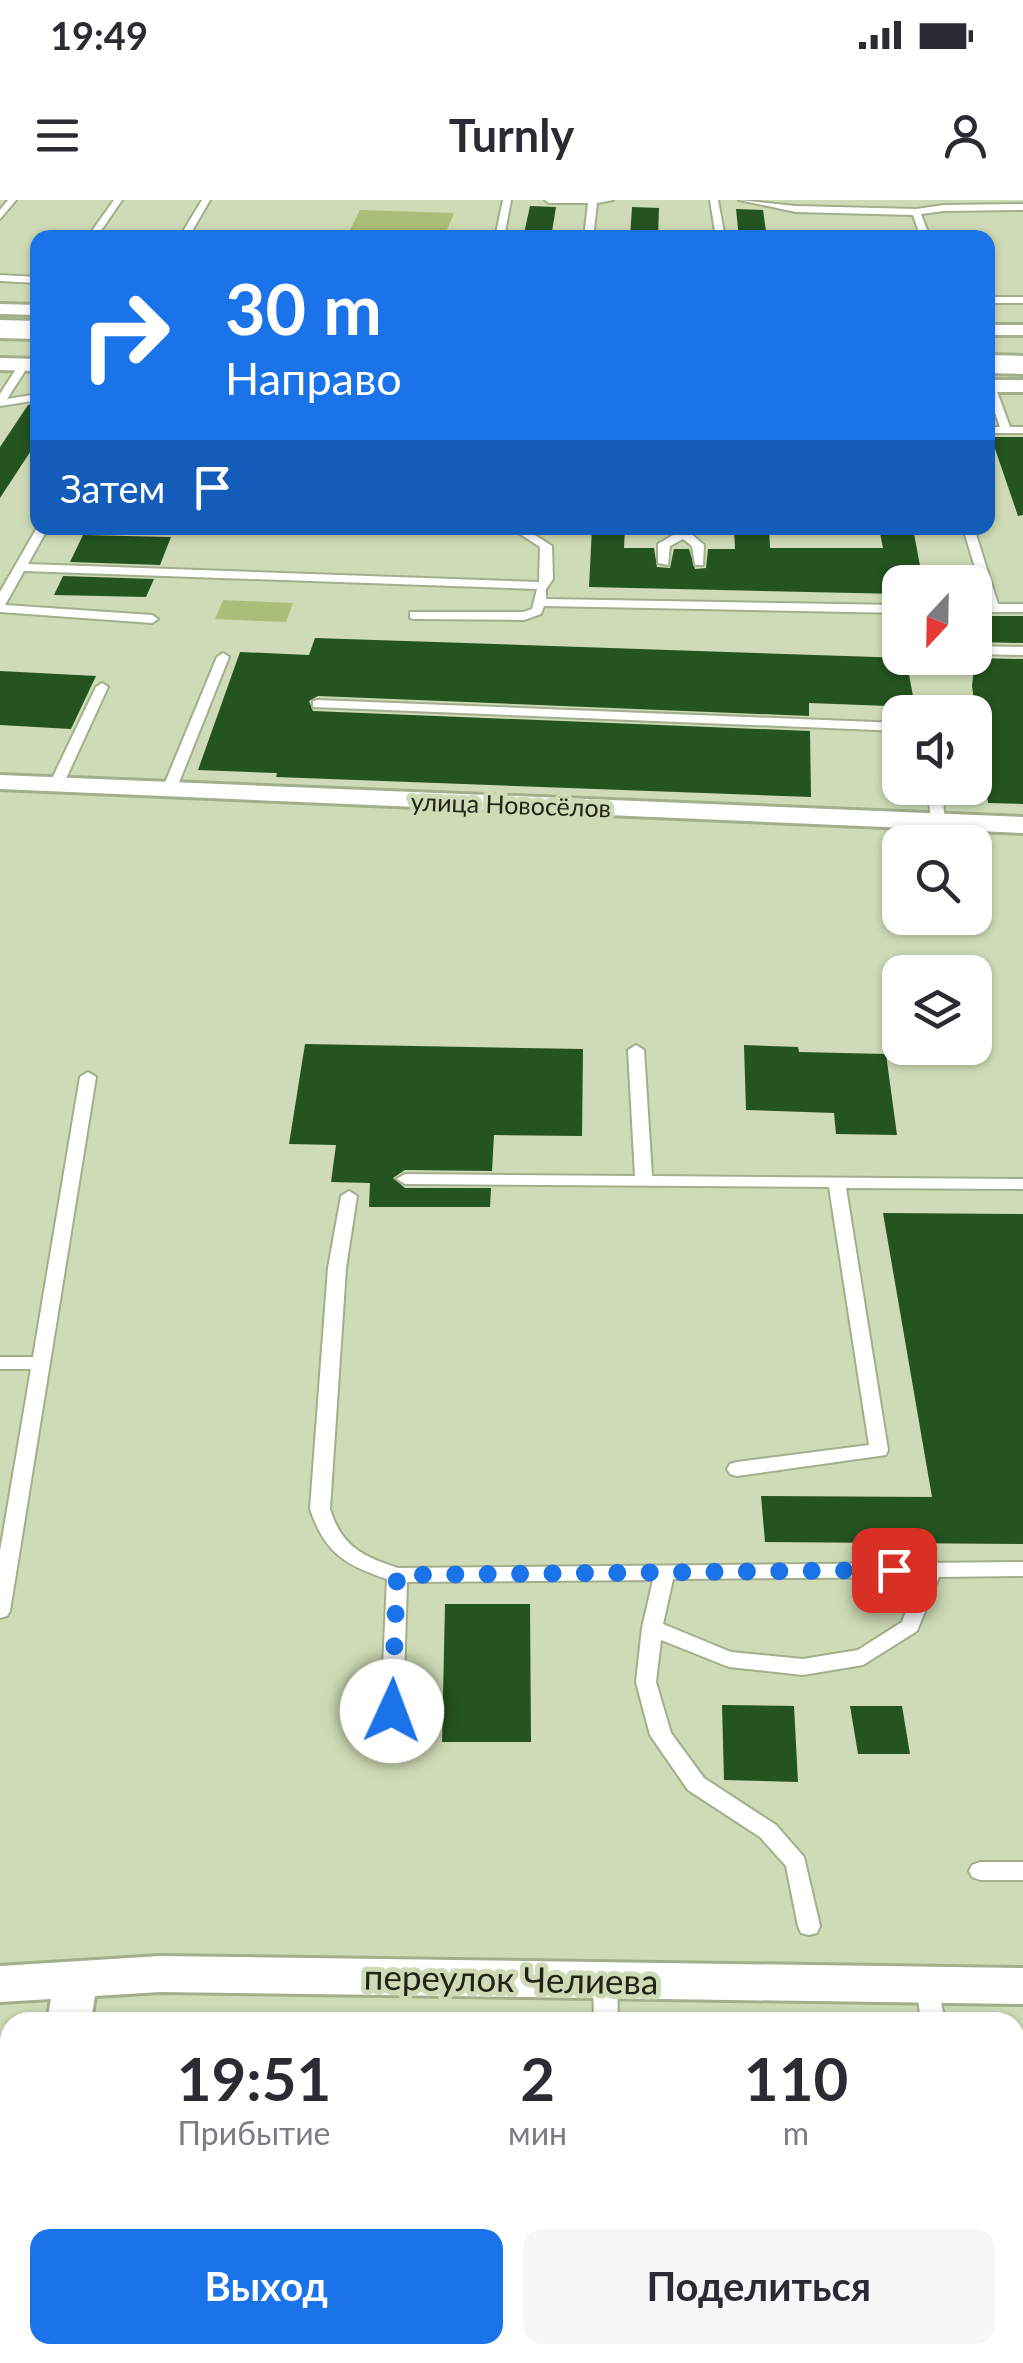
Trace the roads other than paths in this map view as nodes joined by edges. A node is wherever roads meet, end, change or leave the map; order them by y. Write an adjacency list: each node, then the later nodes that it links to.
1 (12, 200): 12 (lane)
2 (118, 200): 13 (lane)
3 (206, 200): 14 (lane)
4 (507, 200): 15 (lane)
5 (549, 200): 6 (lane)
6 (594, 200): 7 (lane); 16 (lane)
7 (609, 200)
8 (714, 200): 17 (lane)
9 (743, 200): 11 (lane)
10 (1023, 207): 11 (lane)
11 (916, 212): 18 (lane)
12 (0, 216)
13 (97, 230)
14 (187, 230)
15 (501, 230)
16 (589, 230)
17 (719, 230)
18 (923, 230)
19 (0, 278): 20 (lane)
20 (30, 280)
21 (995, 300): 22 (lane)
22 (1023, 300)
23 (0, 309): 24 (street)
24 (30, 310)
25 (0, 329): 26 (main road)
26 (30, 330)
27 (995, 330): 28 (street)
28 (1023, 330)
29 (0, 342): 30 (main road)
30 (30, 344)
31 (995, 350): 32 (main road)
32 (1023, 351)
33 (0, 364): 35 (street)
34 (1023, 364): 36 (main road)
35 (29, 368): 41 (lane)
36 (995, 376)
37 (995, 380): 38 (street)
38 (1023, 386)
39 (30, 398): 41 (lane)
40 (995, 399): 43 (lane)
41 (0, 402)
42 (995, 430): 43 (lane)
43 (1006, 430): 44 (lane)
44 (1023, 430)
45 (38, 535): 52 (lane)
46 (528, 535): 54 (lane)
47 (678, 535): 50 (lane)
48 (688, 535): 51 (lane)
49 (970, 535): 57 (lane)
50 (664, 563)
51 (699, 564)
52 (20, 568): 53 (lane); 54 (lane)
53 (5, 583): 56 (lane)
54 (542, 586): 55 (lane)
55 (542, 602): 59 (lane); 60 (lane)
56 (0, 606): 61 (lane)
57 (993, 608): 58 (lane)
58 (1023, 608)
59 (882, 609)
60 (414, 614)
61 (152, 619)
62 (992, 650): 63 (lane)
63 (1023, 651)
64 (223, 657): 70 (lane)
65 (102, 687): 69 (lane)
66 (318, 704): 67 (lane)
67 (882, 726)
68 (0, 782): 69 (street, улица Новосёлов)
69 (56, 785): 70 (street, улица Новосёлов)
70 (169, 790): 71 (street, улица Новосёлов)
71 (1023, 825)
72 (636, 1050): 75 (lane)
73 (88, 1077): 79 (lane)
74 (404, 1179): 75 (lane)
75 (644, 1183): 76 (lane)
76 (837, 1183): 77 (lane); 81 (lane)
77 (1023, 1184)
78 (349, 1196): 85 (lane)
79 (41, 1363): 80 (lane); 86 (lane)
80 (0, 1364)
81 (737, 1469)
82 (1023, 1569): 83 (lane)
83 (932, 1570): 84 (lane); 87 (lane)
84 (665, 1572): 85 (lane); 87 (lane)
85 (397, 1575): 88 (lane)
86 (0, 1611)
87 (652, 1628): 91 (lane)
88 (392, 1711)
89 (980, 1871): 90 (lane)
90 (1023, 1871)
91 (808, 1926)
92 (604, 1978): 93 (street, переулок Челиева); 96 (street, переулок Челиева); 98 (lane)
93 (76, 1979): 94 (street, переулок Челиева); 97 (street)
94 (0, 1984)
95 (1023, 1986): 96 (street, переулок Челиева)
96 (930, 2003)
97 (71, 2012)
98 (606, 2012)

